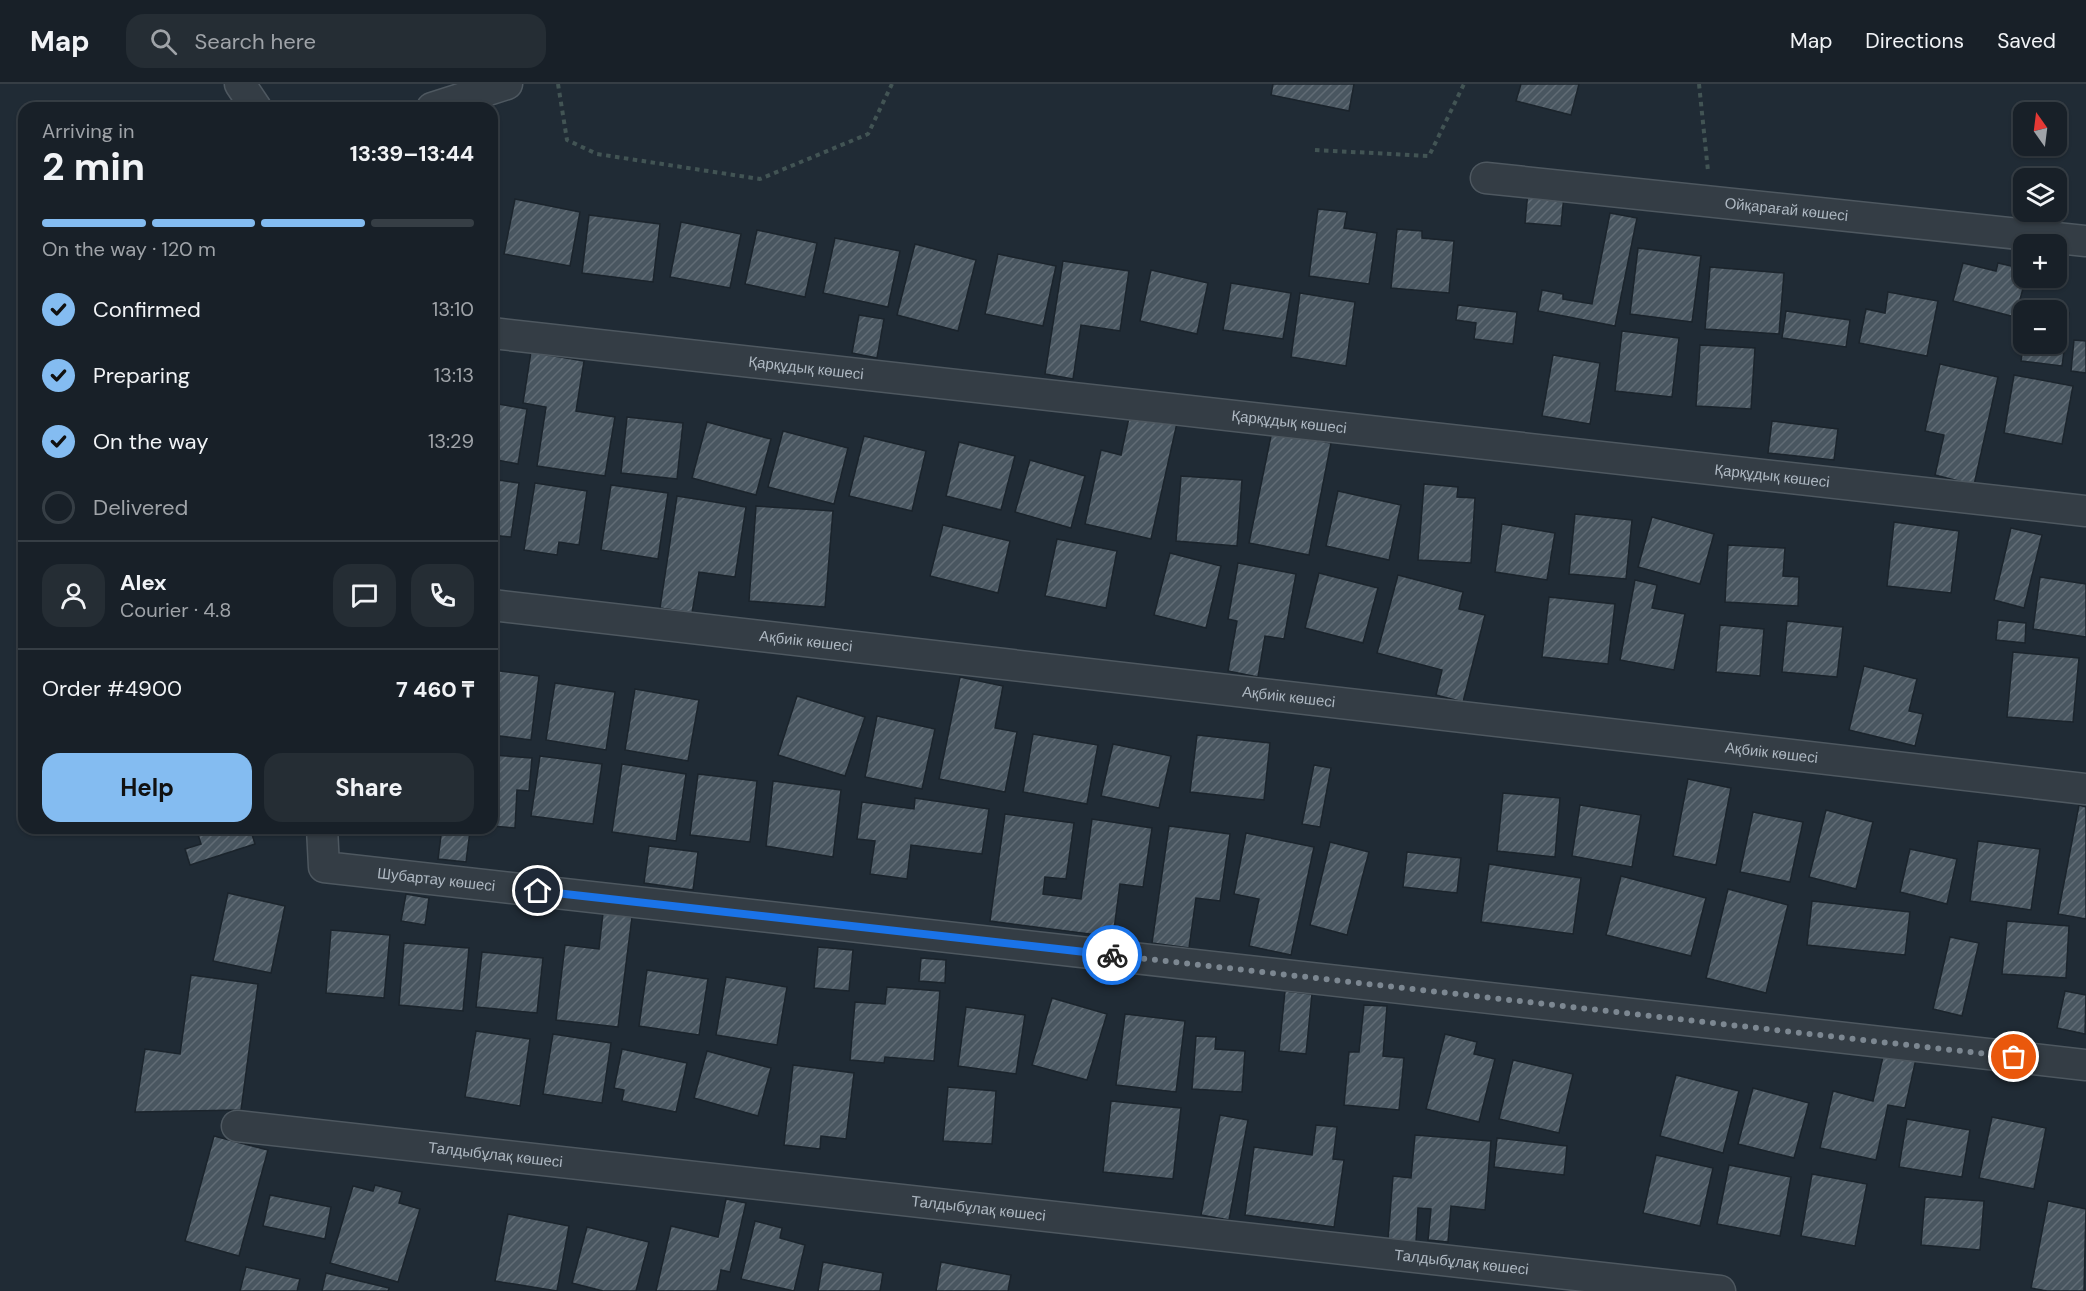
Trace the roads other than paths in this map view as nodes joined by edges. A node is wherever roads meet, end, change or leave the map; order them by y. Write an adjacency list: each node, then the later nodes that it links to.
1 (240, 84): 3 (street)
2 (507, 84): 4 (street)
3 (252, 102)
4 (451, 102)
5 (1486, 178): 6 (street, Ойқарағай көшесі)
6 (2086, 241)
7 (498, 334): 8 (street, Қарқұдық көшесі)
8 (2086, 511)
9 (498, 606): 10 (street, Ақбиік көшесі)
10 (2086, 789)
11 (321, 834): 12 (street, Шубартау көшесі)
12 (2086, 1065)
13 (237, 1126): 14 (street, Талдыбұлақ көшесі)
14 (1720, 1291)

